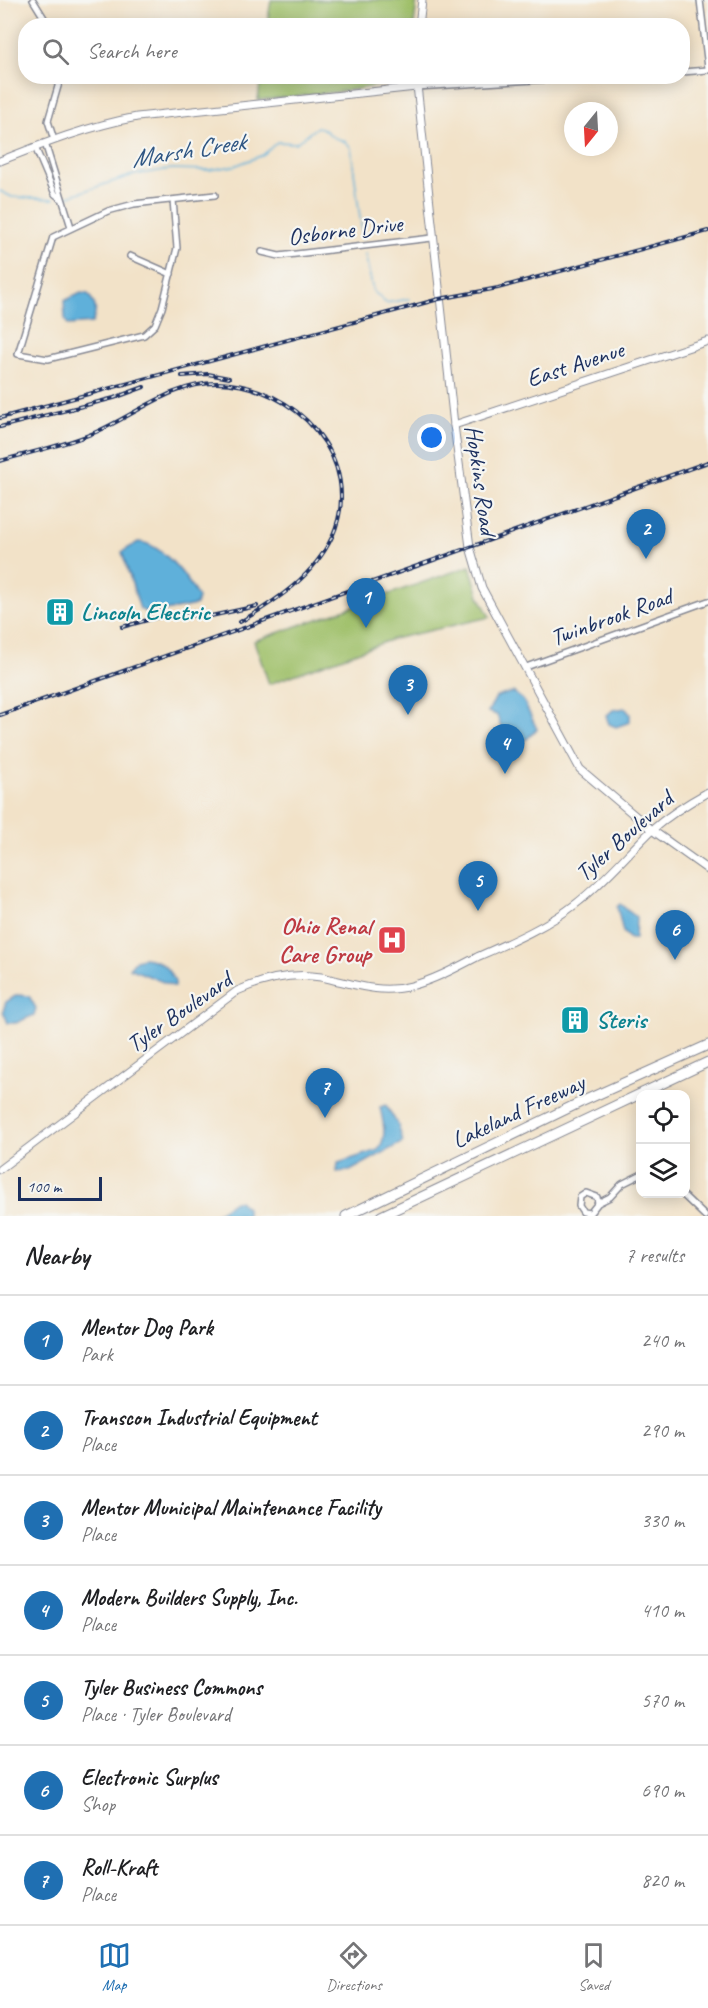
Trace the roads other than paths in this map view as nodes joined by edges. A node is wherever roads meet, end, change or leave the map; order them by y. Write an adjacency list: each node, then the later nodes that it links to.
1 (33, 0): 4 (street)
2 (422, 0): 5 (street)
3 (700, 0): 6 (street)
4 (44, 18)
5 (420, 18)
6 (708, 69): 7 (street)
7 (690, 71)
8 (60, 84): 11 (street)
9 (467, 84): 10 (street)
10 (416, 87): 11 (street); 19 (street, Hopkins Road)
11 (54, 140): 12 (street)
12 (45, 143): 13 (street); 16 (street)
13 (35, 147): 14 (street); 16 (street)
14 (0, 161)
15 (214, 195): 17 (street)
16 (60, 198): 18 (street)
17 (173, 200): 18 (street); 22 (street)
18 (71, 227): 22 (street)
19 (432, 238): 20 (street, Osborne Drive); 24 (street, Hopkins Road)
20 (262, 252)
21 (130, 256): 22 (street)
22 (171, 274)
23 (708, 341): 24 (street, East Avenue)
24 (454, 425): 26 (street, Hopkins Road)
25 (708, 601): 26 (street, Twinbrook Road)
26 (526, 667): 28 (street, Hopkins Road)
27 (708, 792): 28 (street, Tyler Boulevard)
28 (652, 830): 29 (street, Hopkins Road); 32 (street, Tyler Boulevard)
29 (708, 870)
30 (708, 1045): 36 (highway, Lakeland Freeway)
31 (708, 1062): 37 (highway, Lakeland Freeway)
32 (0, 1169)
33 (636, 1177): 35 (street)
34 (686, 1198): 38 (street)
35 (598, 1203)
36 (346, 1216)
37 (381, 1216)
38 (705, 1216)

